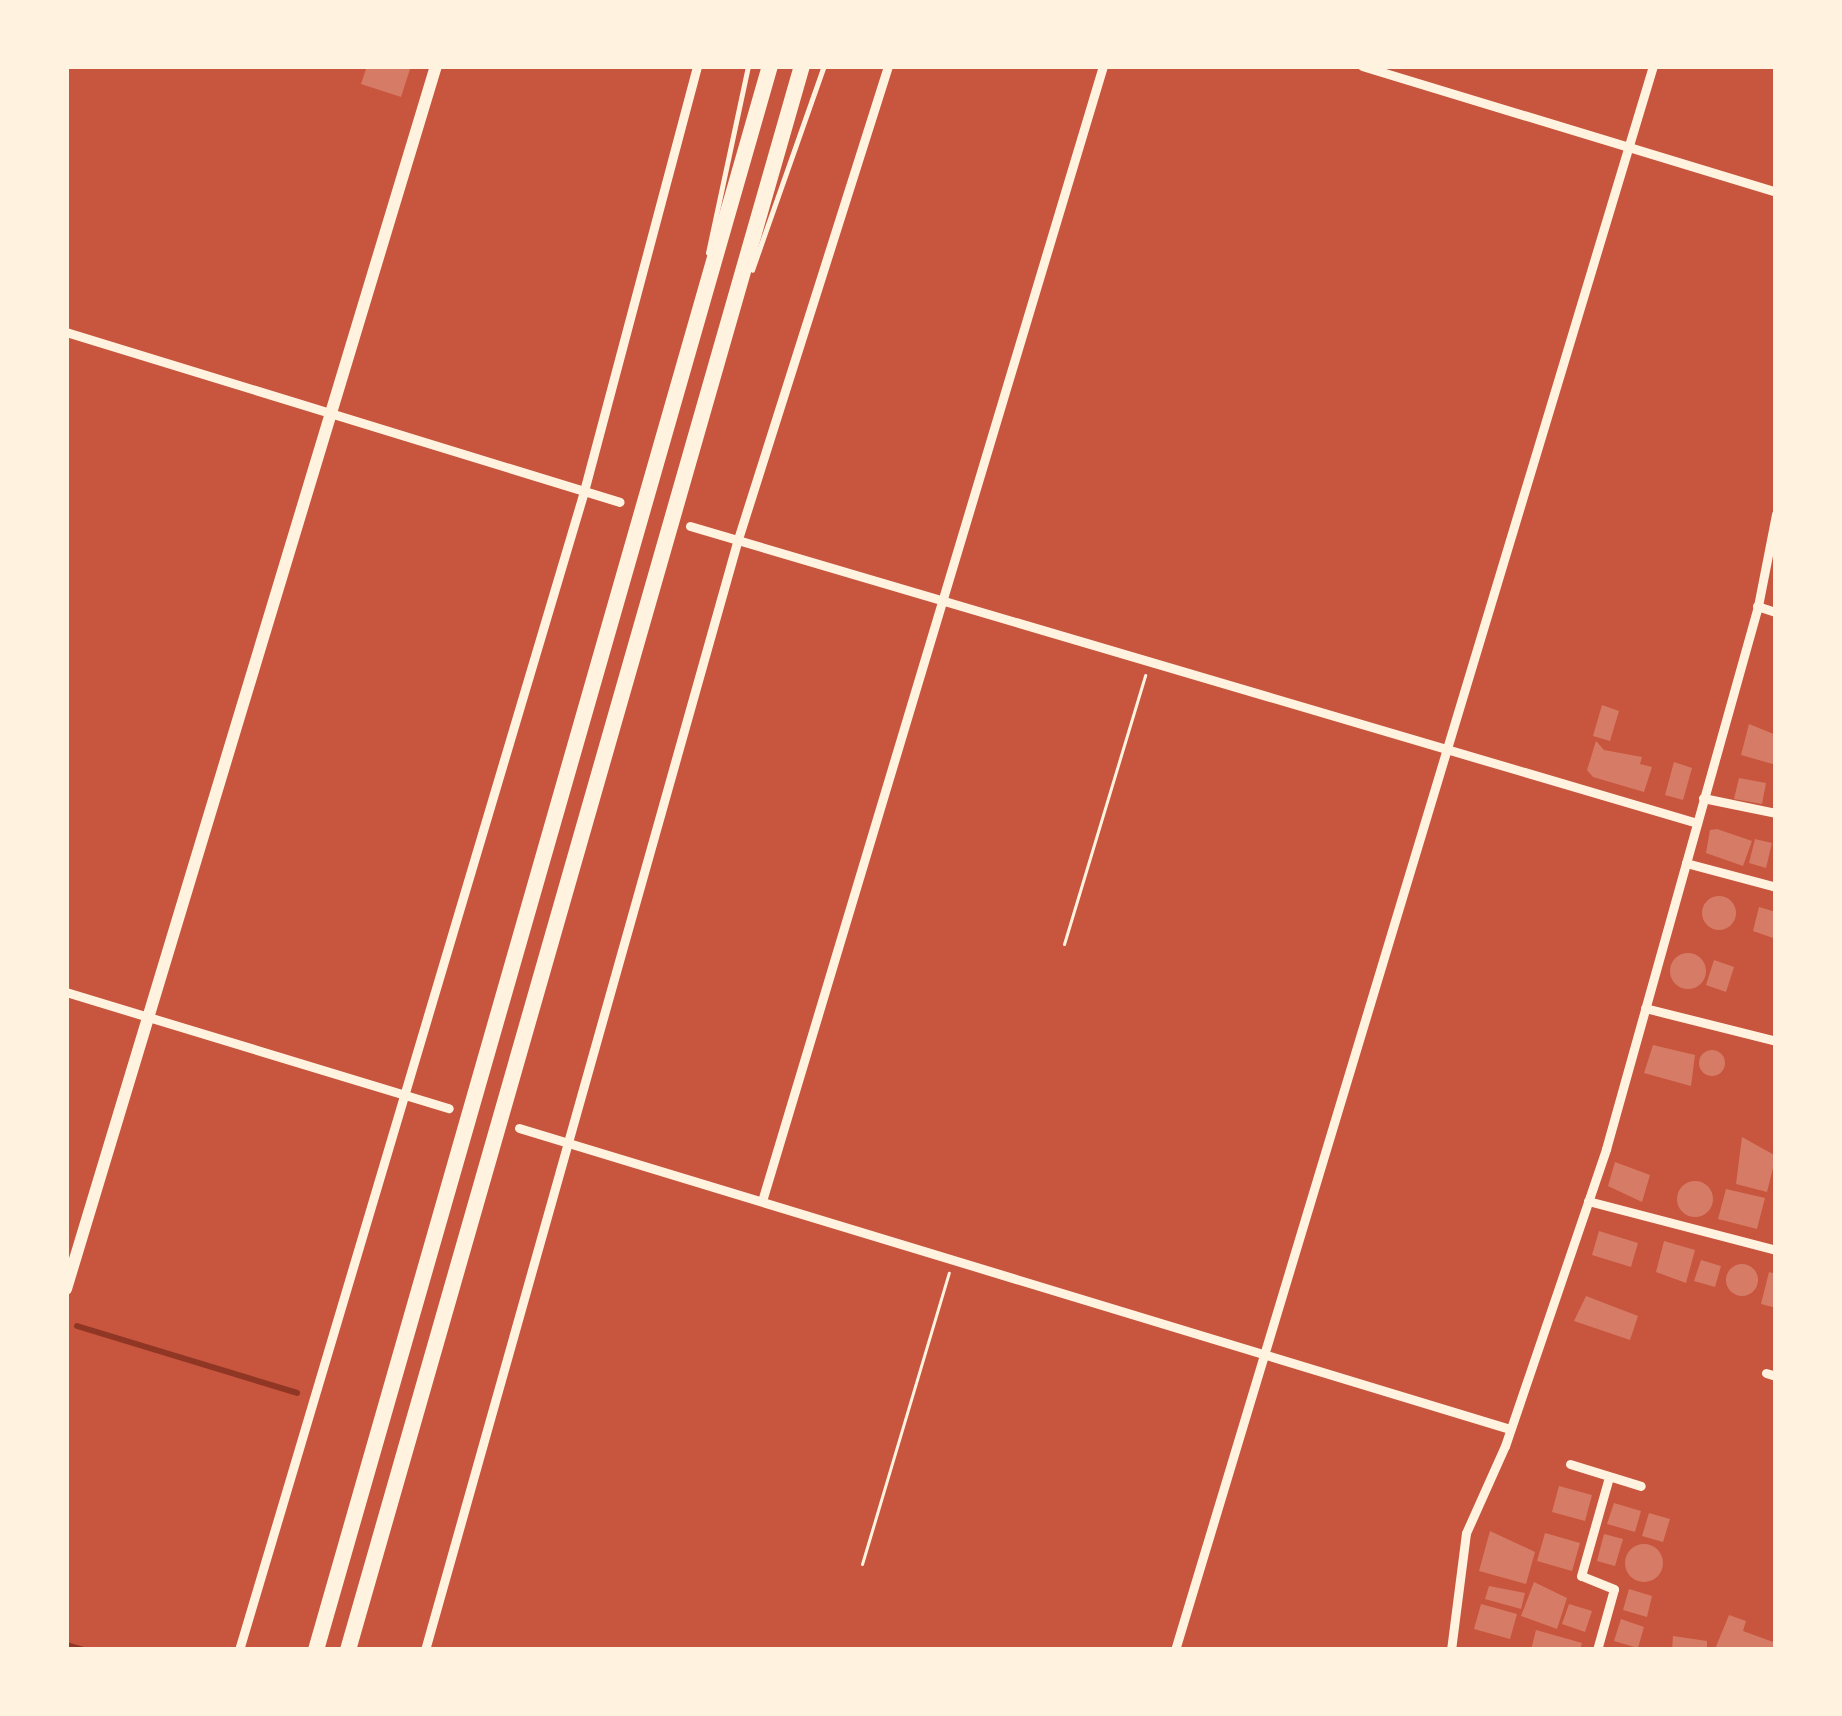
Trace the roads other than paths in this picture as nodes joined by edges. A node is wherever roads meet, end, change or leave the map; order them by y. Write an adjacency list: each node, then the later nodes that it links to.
1 (436, 66): 16 (street)
2 (697, 66): 17 (street)
3 (748, 66): 14 (lane)
4 (770, 66): 14 (highway)
5 (802, 66): 15 (highway)
6 (824, 66): 15 (lane)
7 (888, 66): 21 (street)
8 (1103, 66): 22 (street)
9 (1362, 66): 11 (street)
10 (1653, 66): 11 (street)
11 (1629, 147): 12 (street); 25 (street)
12 (1776, 192)
13 (66, 332): 16 (street)
14 (687, 359): 49 (highway)
15 (717, 366): 50 (highway)
16 (332, 412): 17 (street); 33 (street)
17 (584, 490): 18 (street); 35 (street)
18 (620, 502)
19 (1776, 514): 23 (street)
20 (690, 526): 21 (street)
21 (738, 539): 22 (street); 38 (street)
22 (942, 598): 25 (street); 39 (street)
23 (1757, 606): 24 (street); 26 (street)
24 (1776, 612)
25 (1448, 749): 28 (street); 43 (street)
26 (1703, 798): 27 (street); 28 (street)
27 (1776, 813)
28 (1697, 823): 29 (street)
29 (1686, 863): 30 (street); 32 (street)
30 (1776, 886)
31 (66, 992): 33 (street)
32 (1645, 1008): 34 (street); 40 (street)
33 (149, 1018): 35 (street); 42 (street)
34 (1776, 1041)
35 (403, 1093): 36 (street); 48 (street)
36 (449, 1108)
37 (519, 1129): 38 (street)
38 (565, 1142): 39 (street); 51 (street)
39 (762, 1201): 43 (street)
40 (1588, 1202): 41 (street); 44 (street)
41 (1776, 1250)
42 (66, 1289)
43 (1264, 1353): 44 (street); 52 (street)
44 (1510, 1429): 53 (street)
45 (1570, 1464): 46 (street)
46 (1610, 1478): 47 (street); 54 (street)
47 (1642, 1486)
48 (239, 1650)
49 (316, 1650)
50 (348, 1650)
51 (425, 1650)
52 (1175, 1650)
53 (1451, 1650)
54 (1597, 1650)

